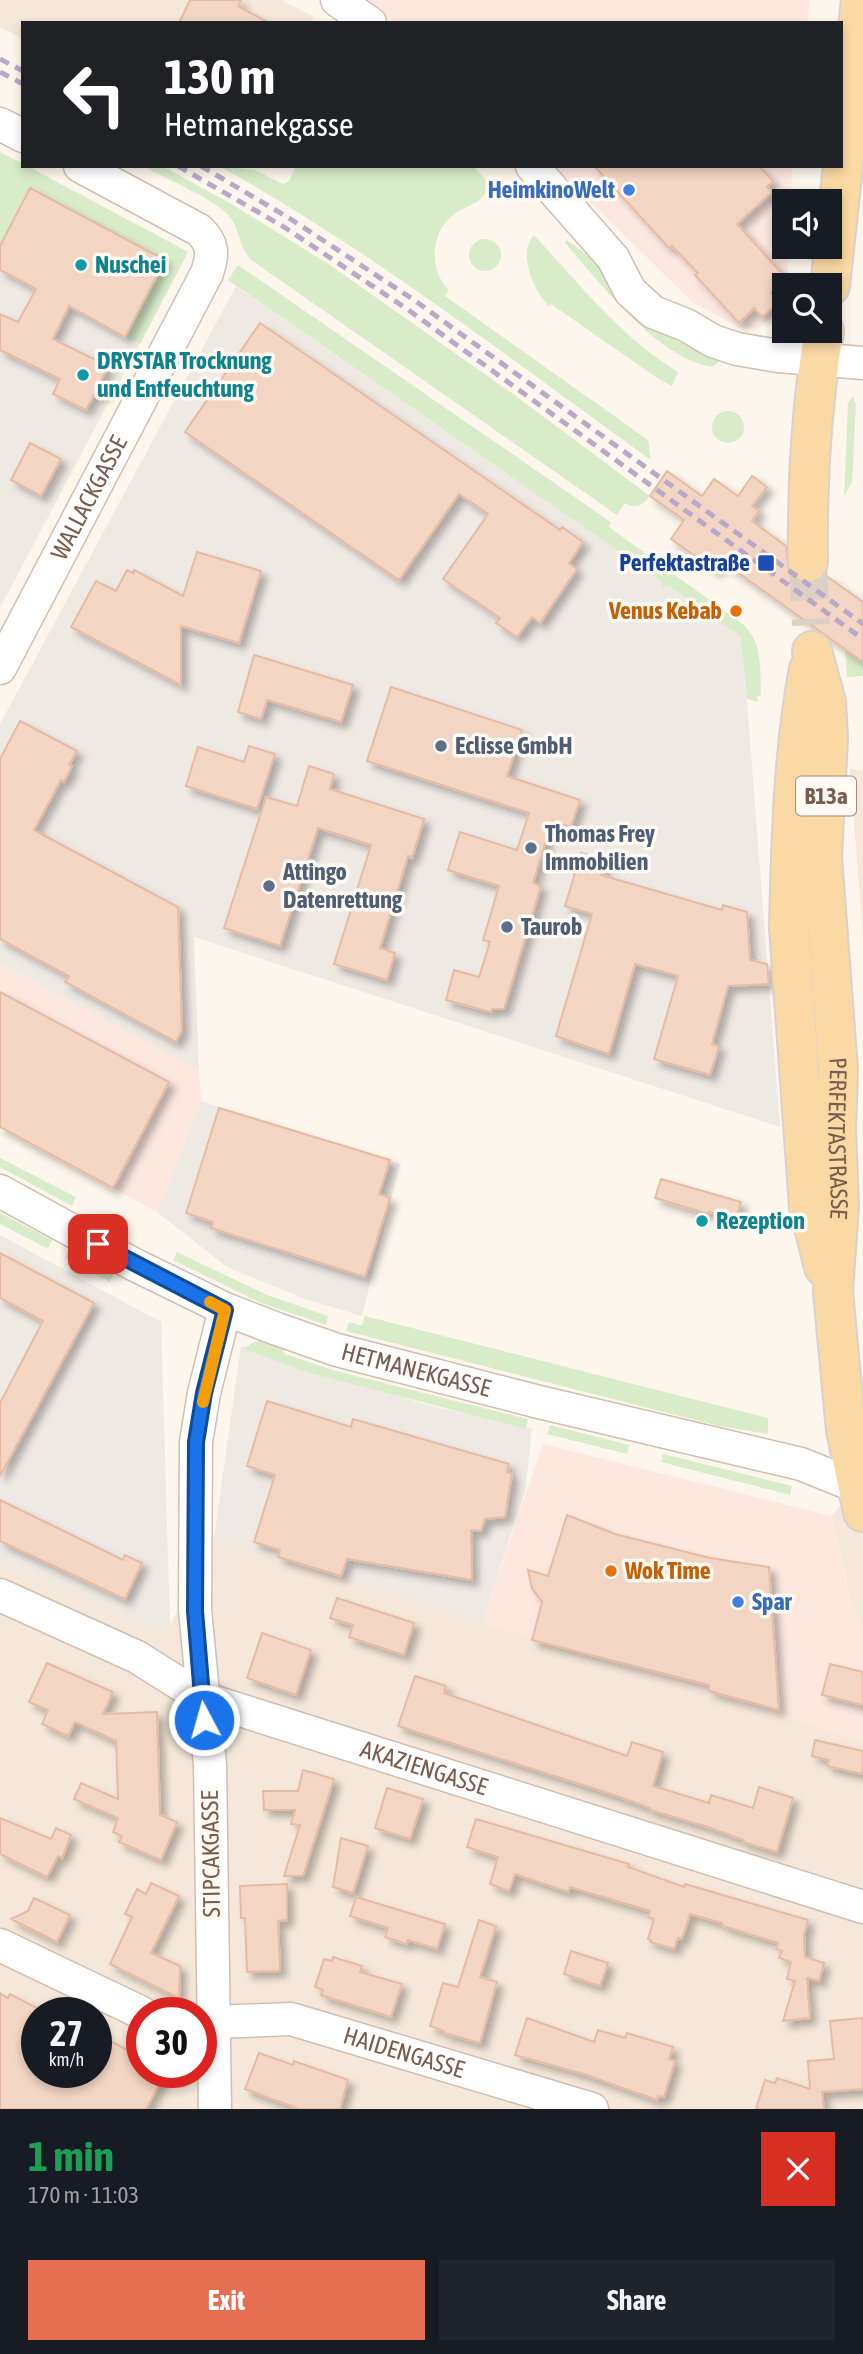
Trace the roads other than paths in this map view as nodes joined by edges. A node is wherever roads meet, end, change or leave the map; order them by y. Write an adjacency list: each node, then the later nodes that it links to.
1 (861, 0): 4 (main road)
2 (0, 124): 3 (street)
3 (21, 135)
4 (843, 166)
5 (84, 168): 13 (street, WALLACKGASSE)
6 (531, 168): 9 (street)
7 (843, 168): 8 (main road)
8 (831, 273)
9 (821, 345): 10 (street); 11 (main road)
10 (863, 363)
11 (808, 562)
12 (812, 638): 16 (main road, PERFEKTASTRASSE / B13a)
13 (0, 668)
14 (0, 1191): 15 (street, HETMANEKGASSE)
15 (225, 1310): 16 (street, HETMANEKGASSE); 18 (street, STIPCAKGASSE)
16 (861, 1496)
17 (0, 1595): 18 (street, AKAZIENGASSE)
18 (202, 1698): 19 (street, AKAZIENGASSE); 21 (street, STIPCAKGASSE)
19 (863, 1907)
20 (0, 1945): 22 (street)
21 (208, 1997)
22 (126, 2004)
23 (217, 2023): 26 (street, HAIDENGASSE)
24 (213, 2088): 25 (street, STIPCAKGASSE)
25 (215, 2109)
26 (592, 2109)

